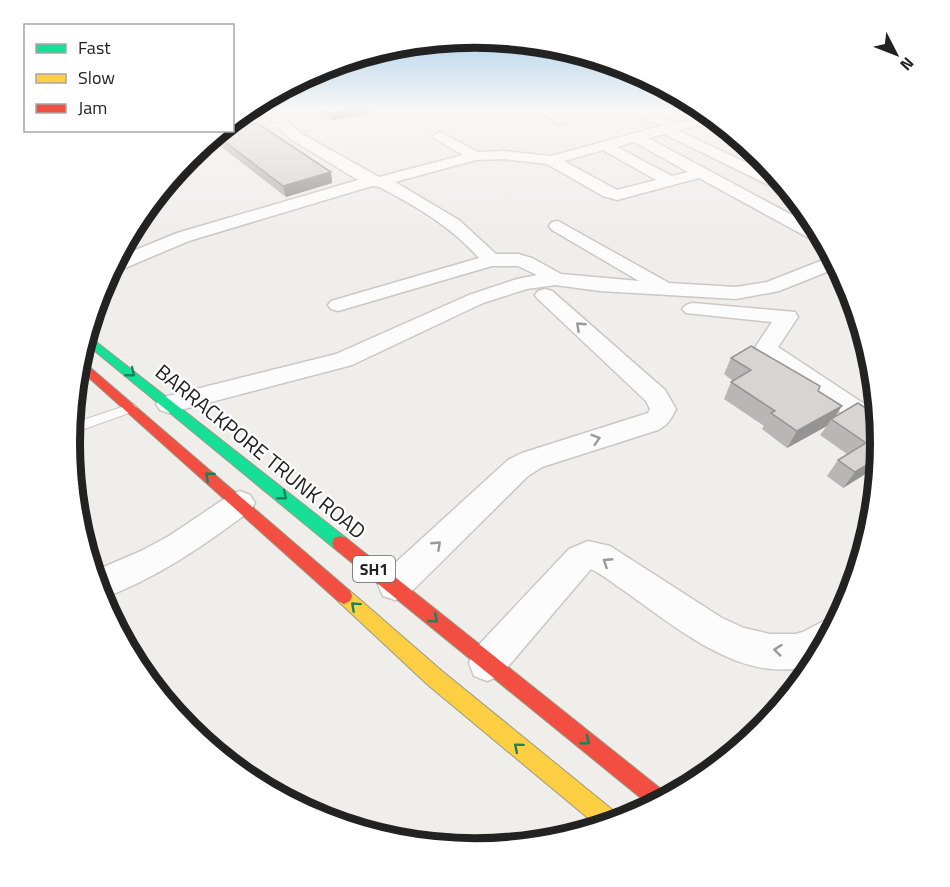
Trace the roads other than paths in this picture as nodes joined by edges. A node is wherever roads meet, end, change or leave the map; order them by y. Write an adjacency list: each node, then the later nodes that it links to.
1 (322, 149): 14 (street)
2 (463, 149): 7 (street)
3 (590, 149): 8 (street)
4 (609, 149): 13 (street)
5 (658, 149): 11 (street)
6 (709, 149): 10 (street)
7 (475, 156): 8 (street); 14 (street)
8 (551, 160): 13 (street)
9 (754, 163): 10 (street)
10 (743, 167): 11 (street); 12 (street)
11 (704, 175): 13 (street); 16 (street)
12 (769, 179)
13 (670, 181)
14 (376, 182): 17 (street); 18 (street)
15 (558, 226): 21 (street)
16 (808, 231)
17 (491, 260): 20 (street); 22 (street)
18 (124, 262)
19 (828, 264): 21 (street)
20 (555, 279): 21 (street); 25 (street)
21 (665, 288)
22 (338, 305)
23 (93, 343): 25 (main road, BARRACKPORE TRUNK ROAD / SH1, one-way to 25)
24 (86, 371): 26 (main road, SH1)
25 (169, 404): 31 (main road, BARRACKPORE TRUNK ROAD / SH1, one-way to 31)
26 (131, 408): 28 (lane); 29 (main road, SH1, one-way to 26)
27 (870, 420): 31 (street, one-way to 27)
28 (80, 426)
29 (240, 503): 30 (street); 35 (main road, SH1, one-way to 29)
30 (105, 582)
31 (394, 585): 33 (main road, BARRACKPORE TRUNK ROAD / SH1, one-way to 33)
32 (817, 642): 33 (street, one-way to 33)
33 (487, 663): 34 (main road, BARRACKPORE TRUNK ROAD / SH1, one-way to 34)
34 (654, 796)
35 (604, 817)

